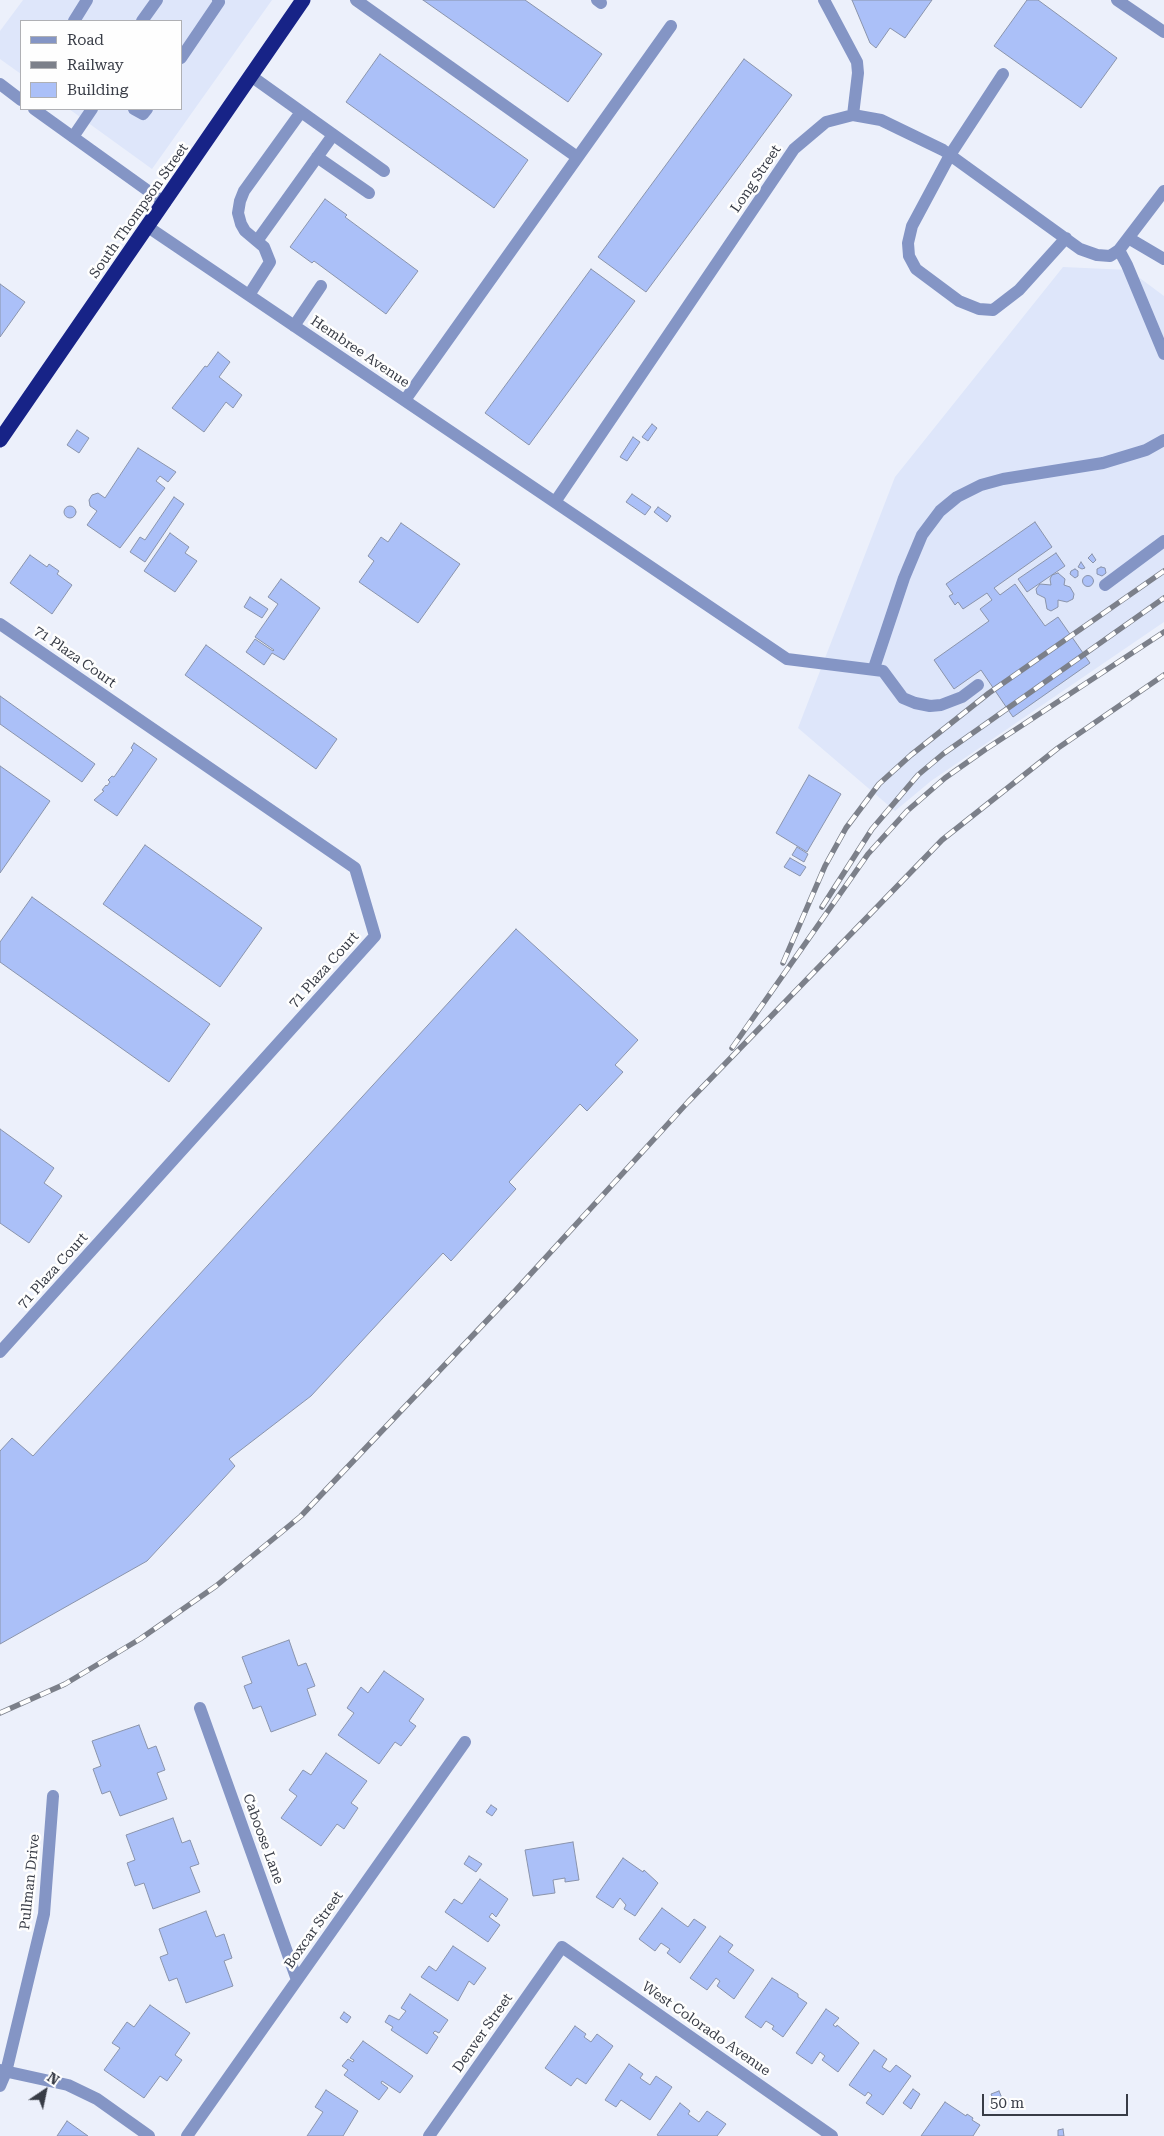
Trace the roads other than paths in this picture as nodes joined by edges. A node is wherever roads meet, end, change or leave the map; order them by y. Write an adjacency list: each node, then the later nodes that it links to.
1 (88, 0): 8 (street)
2 (157, 0): 9 (street)
3 (218, 0): 12 (street)
4 (303, 0): 14 (highway, South Thompson Street)
5 (356, 0): 27 (street)
6 (824, 0): 22 (street)
7 (1117, 0): 11 (street)
8 (75, 20)
9 (143, 20)
10 (671, 26): 27 (street)
11 (1164, 32)
12 (182, 57)
13 (1003, 74): 25 (street)
14 (251, 76): 21 (street); 31 (highway, South Thompson Street)
15 (0, 84): 16 (street)
16 (20, 99)
17 (35, 110): 24 (street)
18 (91, 110): 24 (street)
19 (136, 110): 20 (street)
20 (146, 110)
21 (301, 112): 23 (street); 35 (street)
22 (853, 115): 25 (street, Long Street); 45 (street, Long Street)
23 (333, 135): 26 (street); 28 (street)
24 (73, 137): 31 (street)
25 (950, 155): 33 (street, Long Street); 33 (street)
26 (318, 157): 30 (street); 35 (street)
27 (577, 157): 42 (street)
28 (384, 171)
29 (1164, 191): 34 (street)
30 (369, 193)
31 (165, 203): 32 (highway, South Thompson Street)
32 (148, 227): 39 (street, Hembree Avenue); 43 (highway, South Thompson Street)
33 (1066, 238): 36 (street, Long Street)
34 (1130, 239): 36 (street); 37 (street)
35 (257, 241): 39 (street)
36 (1119, 250): 41 (street)
37 (1164, 259)
38 (321, 286): 40 (street)
39 (249, 295): 40 (street, Hembree Avenue)
40 (294, 326): 42 (street, Hembree Avenue)
41 (1164, 354)
42 (405, 400): 45 (street, Hembree Avenue)
43 (0, 440)
44 (1164, 440): 49 (street)
45 (555, 502): 49 (street, Hembree Avenue)
46 (1164, 540): 47 (street)
47 (1105, 585)
48 (0, 624): 51 (street, 71 Plaza Court)
49 (874, 668): 50 (street)
50 (978, 685)
51 (0, 1352)
52 (200, 1708): 56 (street, Caboose Lane)
53 (465, 1742): 56 (street, Boxcar Street)
54 (53, 1796): 57 (street, Pullman Drive)
55 (562, 1947): 61 (street, Denver Street); 62 (street, West Colorado Avenue)
56 (297, 1980): 60 (street, Boxcar Street)
57 (3, 2071): 58 (street, Pullman Drive); 59 (street)
58 (0, 2086)
59 (149, 2136)
60 (187, 2136)
61 (430, 2136)
62 (832, 2136)

